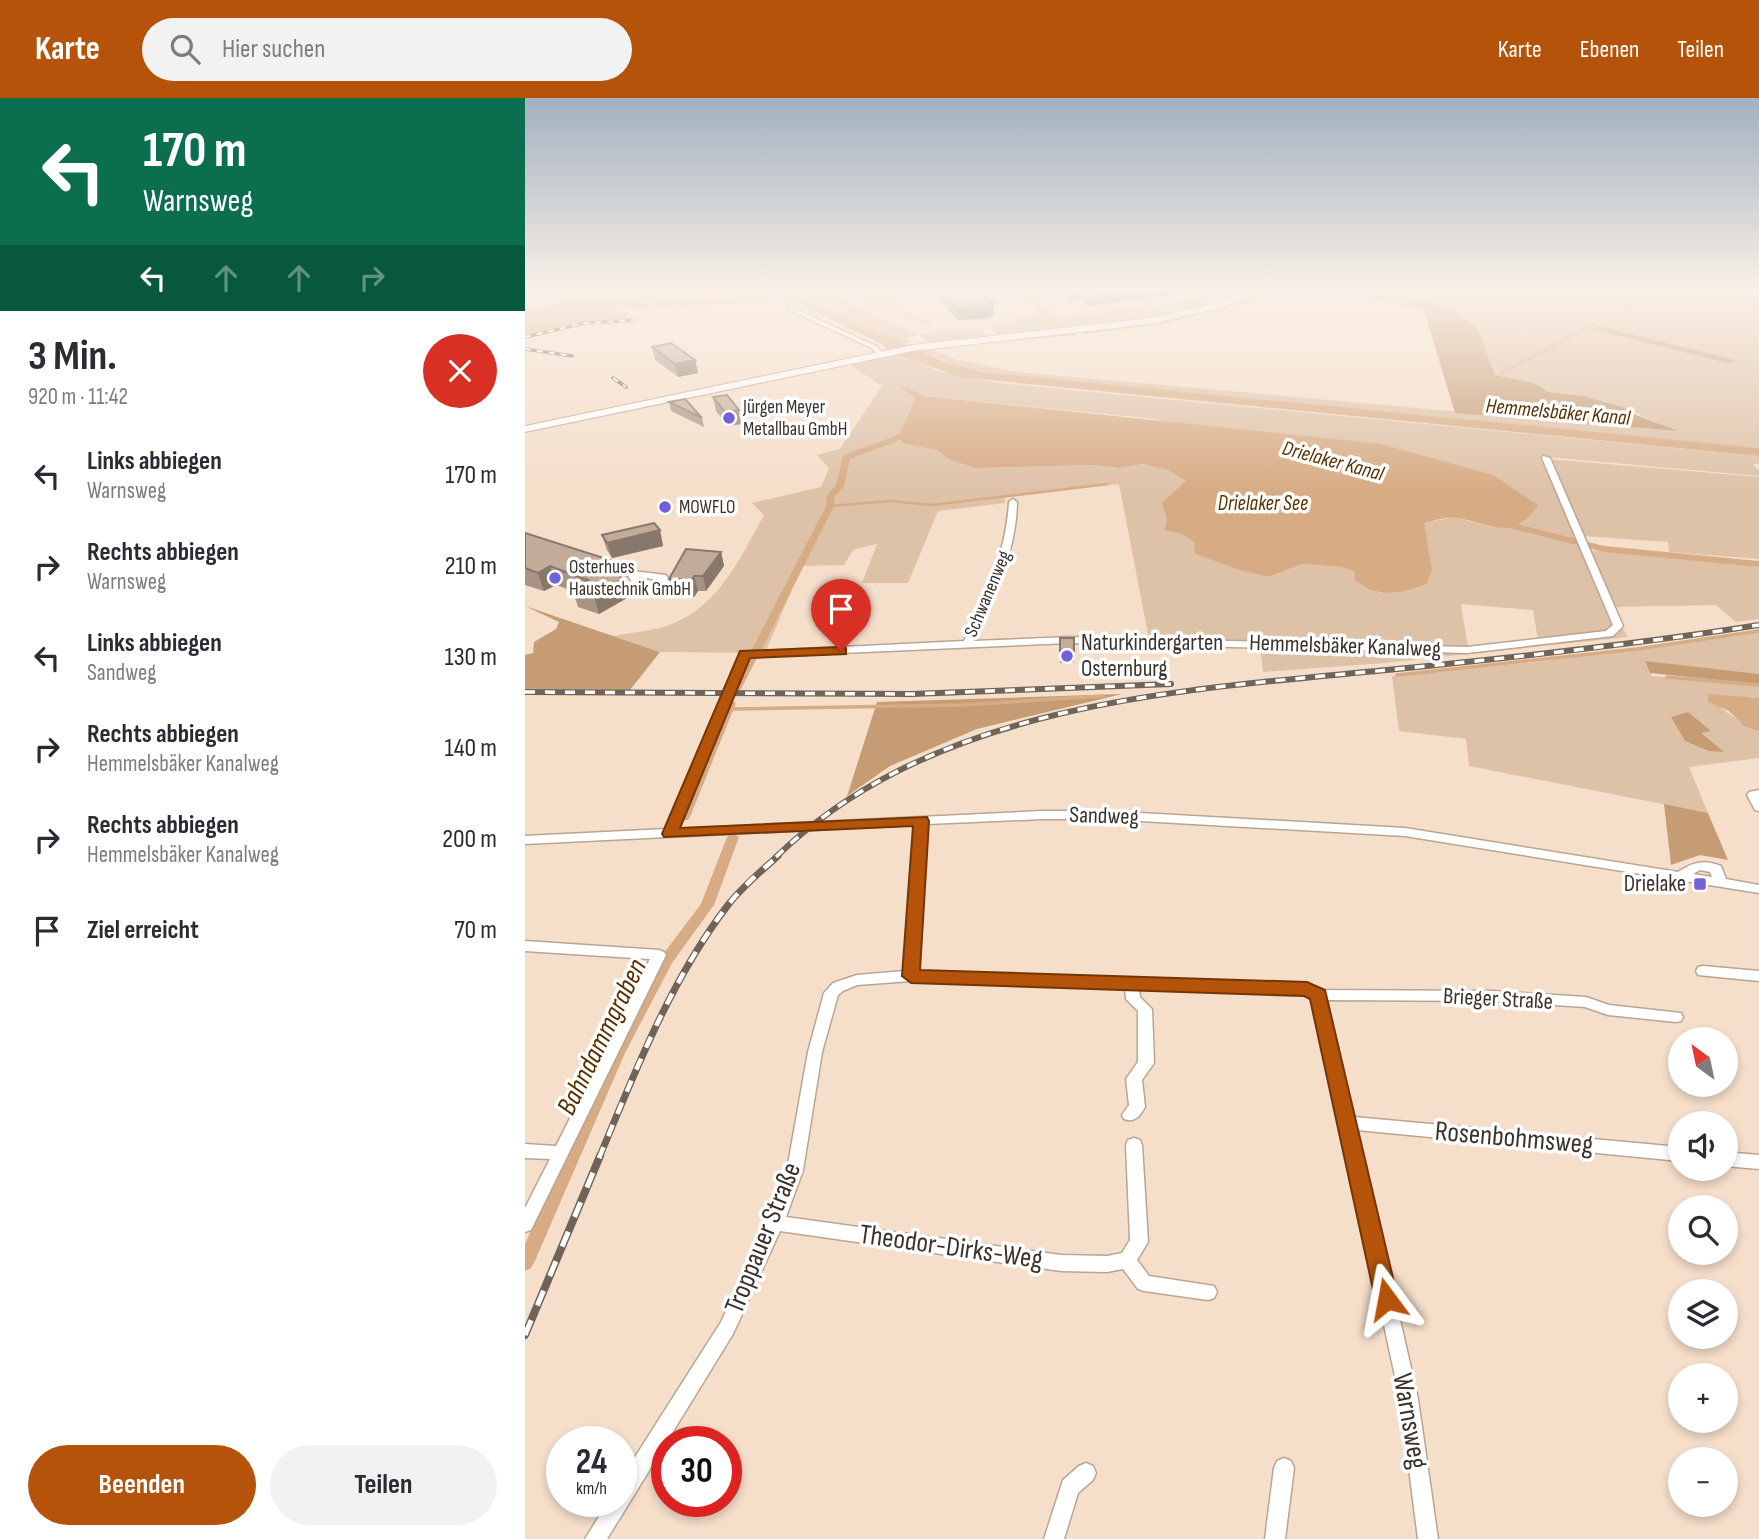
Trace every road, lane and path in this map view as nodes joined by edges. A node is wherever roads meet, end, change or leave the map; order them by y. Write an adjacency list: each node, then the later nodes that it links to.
1 (865, 357): 2 (main road)
2 (525, 429)
3 (1546, 458): 5 (street, Hemmelsbäker Kanalweg)
4 (1013, 502): 8 (street, Schwanenweg)
5 (1582, 546): 8 (street, Hemmelsbäker Kanalweg)
6 (587, 558): 7 (street)
7 (632, 574)
8 (967, 645): 12 (street, Hemmelsbäker Kanalweg)
9 (1759, 794): 10 (street)
10 (1759, 807)
11 (921, 821): 12 (street, Sandweg); 14 (street, Sandweg); 17 (street)
12 (670, 834): 13 (street, Sandweg)
13 (525, 840)
14 (1759, 890)
15 (525, 946): 26 (street)
16 (1703, 971): 18 (street)
17 (911, 976): 19 (street); 30 (street, Troppauer Straße)
18 (1759, 976)
19 (1132, 982): 20 (street); 22 (street)
20 (1319, 995): 21 (street, Brieger Straße); 23 (street, Warnsweg)
21 (1677, 1017)
22 (1130, 1115)
23 (1347, 1123): 27 (street, Rosenbohmsweg); 41 (street, Warnsweg)
24 (1134, 1145): 32 (street)
25 (525, 1150): 26 (street)
26 (559, 1153): 31 (street)
27 (1668, 1153)
28 (1738, 1160): 29 (street)
29 (1759, 1162)
30 (775, 1223): 32 (street, Theodor-Dirks-Weg); 35 (street, Troppauer Straße)
31 (525, 1225)
32 (1127, 1260): 33 (street)
33 (1208, 1292)
34 (1284, 1468): 40 (street)
35 (637, 1473)
36 (1086, 1473): 39 (street)
37 (609, 1517): 38 (street, Troppauer Straße)
38 (595, 1539)
39 (1054, 1539)
40 (1276, 1539)
41 (1428, 1539)

